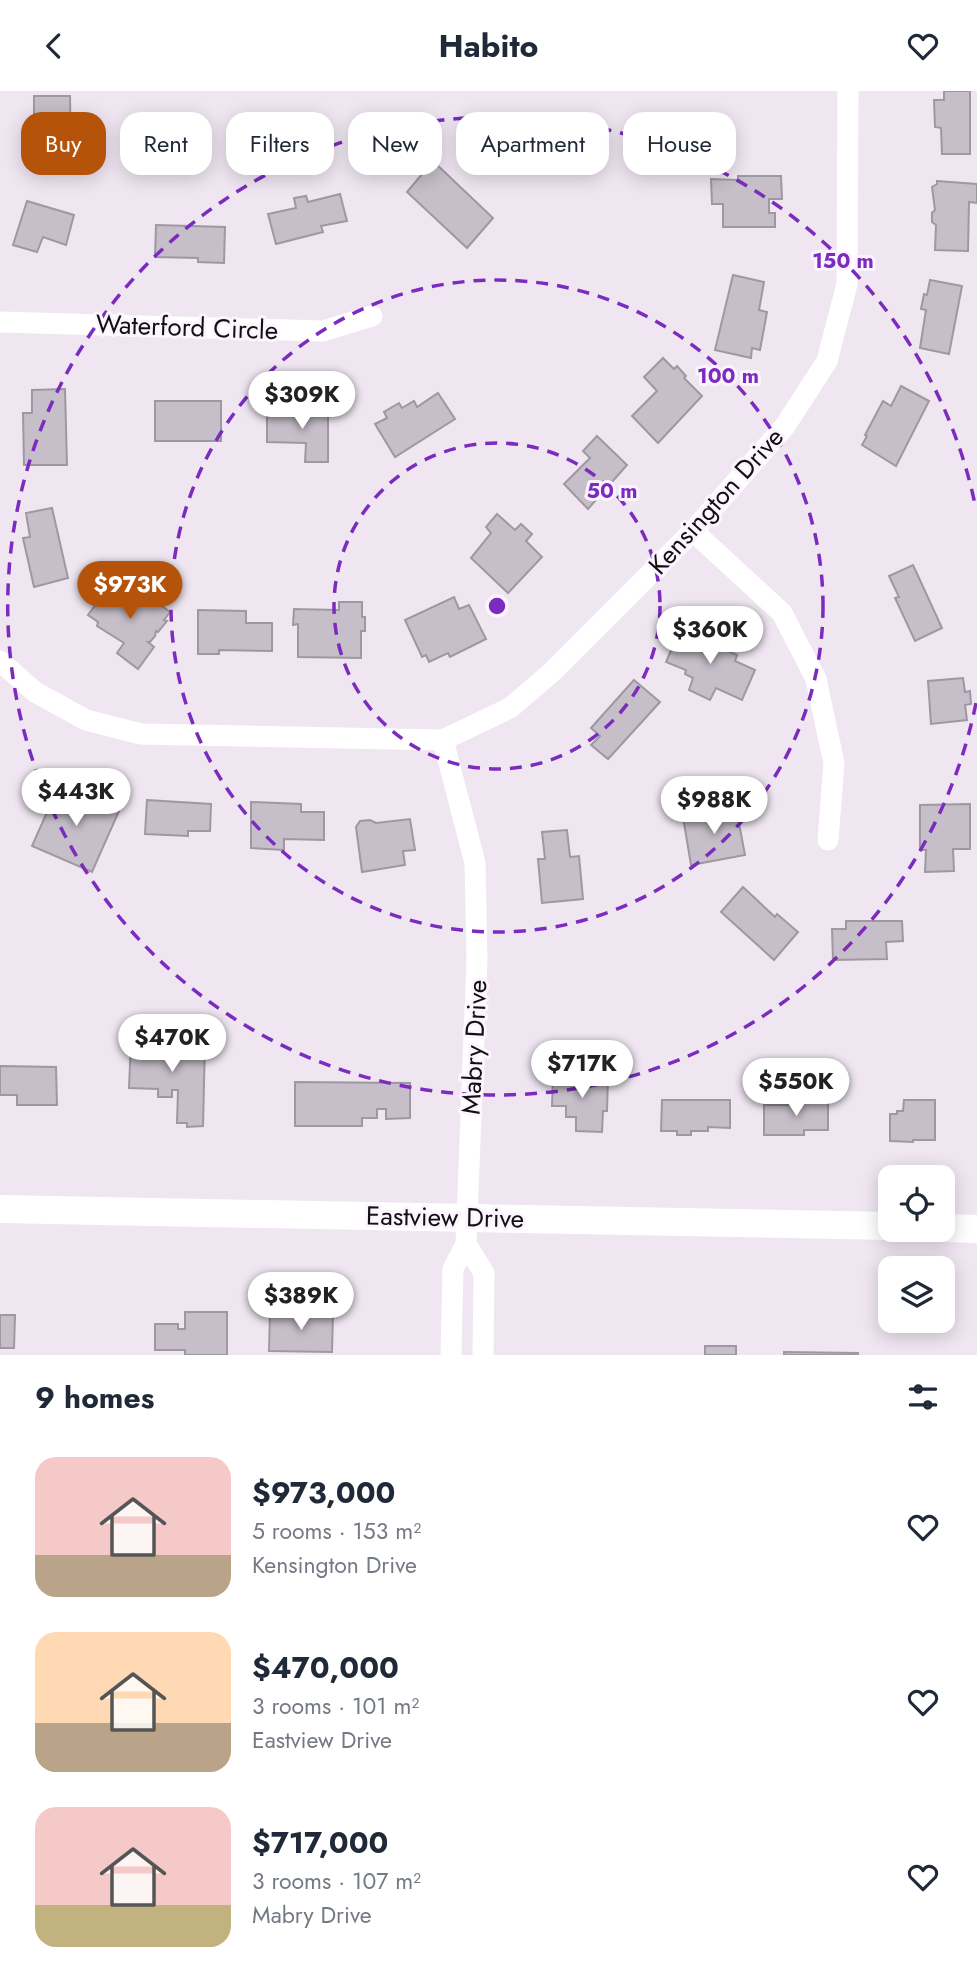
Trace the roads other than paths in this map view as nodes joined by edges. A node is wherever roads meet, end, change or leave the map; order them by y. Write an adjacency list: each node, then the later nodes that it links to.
1 (848, 91): 4 (street, Kensington Drive)
2 (372, 316): 3 (street, Waterford Circle)
3 (0, 322)
4 (693, 531): 6 (street, Kensington Drive); 7 (street)
5 (0, 661): 6 (street, Kensington Drive)
6 (443, 740): 12 (street, Mabry Drive)
7 (828, 840)
8 (0, 1209): 12 (street, Eastview Drive)
9 (878, 1227): 12 (street, Eastview Drive)
10 (955, 1228): 11 (street)
11 (977, 1229)
12 (466, 1231): 13 (street, Mabry Drive); 14 (street)
13 (451, 1355)
14 (482, 1355)

